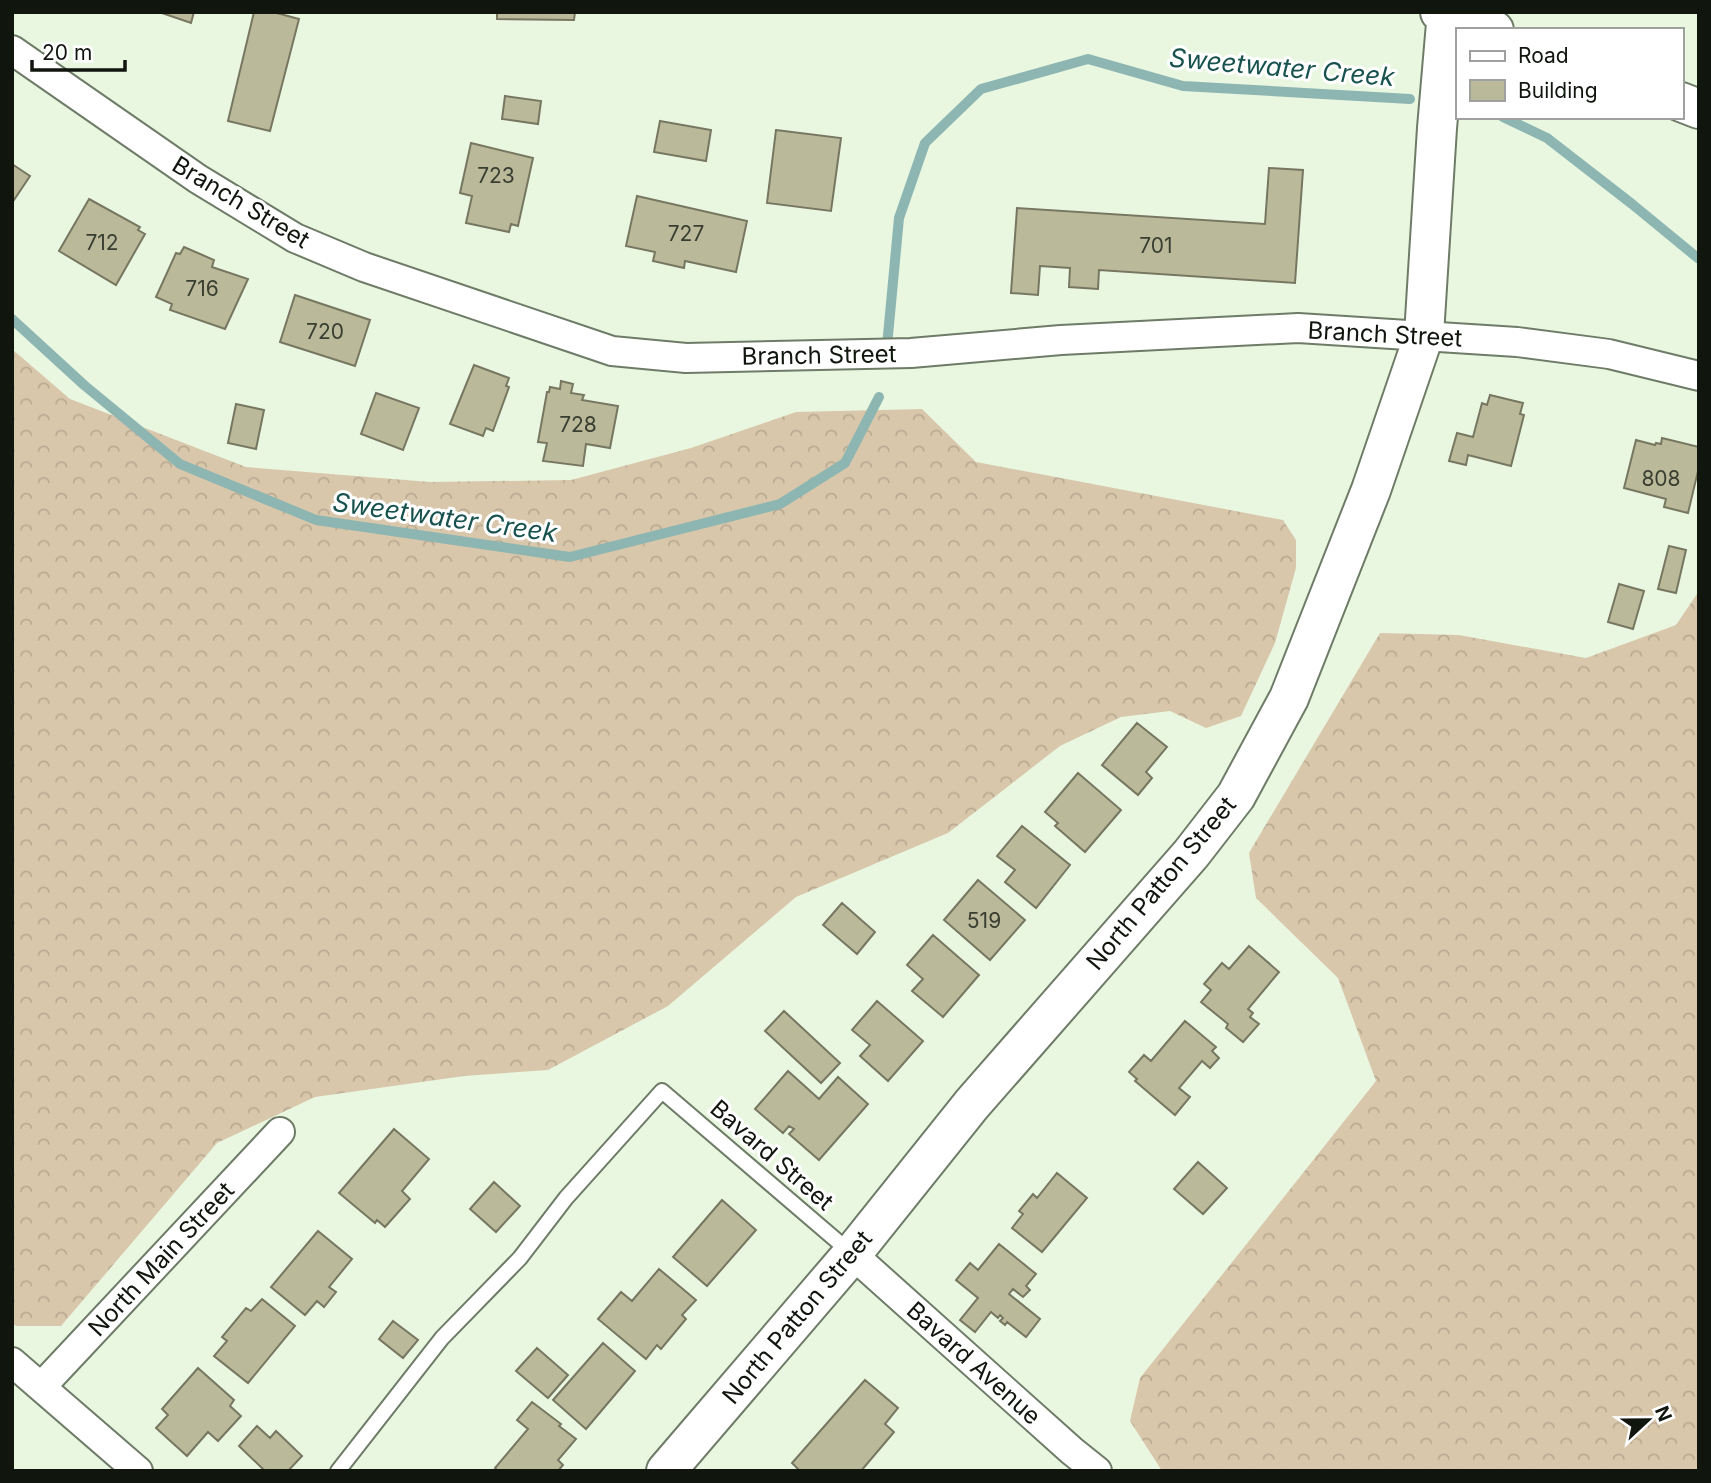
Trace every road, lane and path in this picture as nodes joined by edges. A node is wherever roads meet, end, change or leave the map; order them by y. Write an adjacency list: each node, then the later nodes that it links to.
1 (1445, 13): 2 (street); 4 (street, North Patton Street)
2 (1488, 28)
3 (12, 50): 4 (street, Branch Street)
4 (1424, 335): 5 (street, Branch Street); 7 (street, North Patton Street)
5 (1699, 376)
6 (280, 1132): 9 (street, North Main Street)
7 (852, 1254): 11 (lane, Bavard Street); 12 (street, North Patton Street); 13 (street, Bavard Avenue)
8 (12, 1362): 9 (street)
9 (42, 1386): 10 (street)
10 (138, 1471)
11 (338, 1471)
12 (666, 1471)
13 (1097, 1471)

